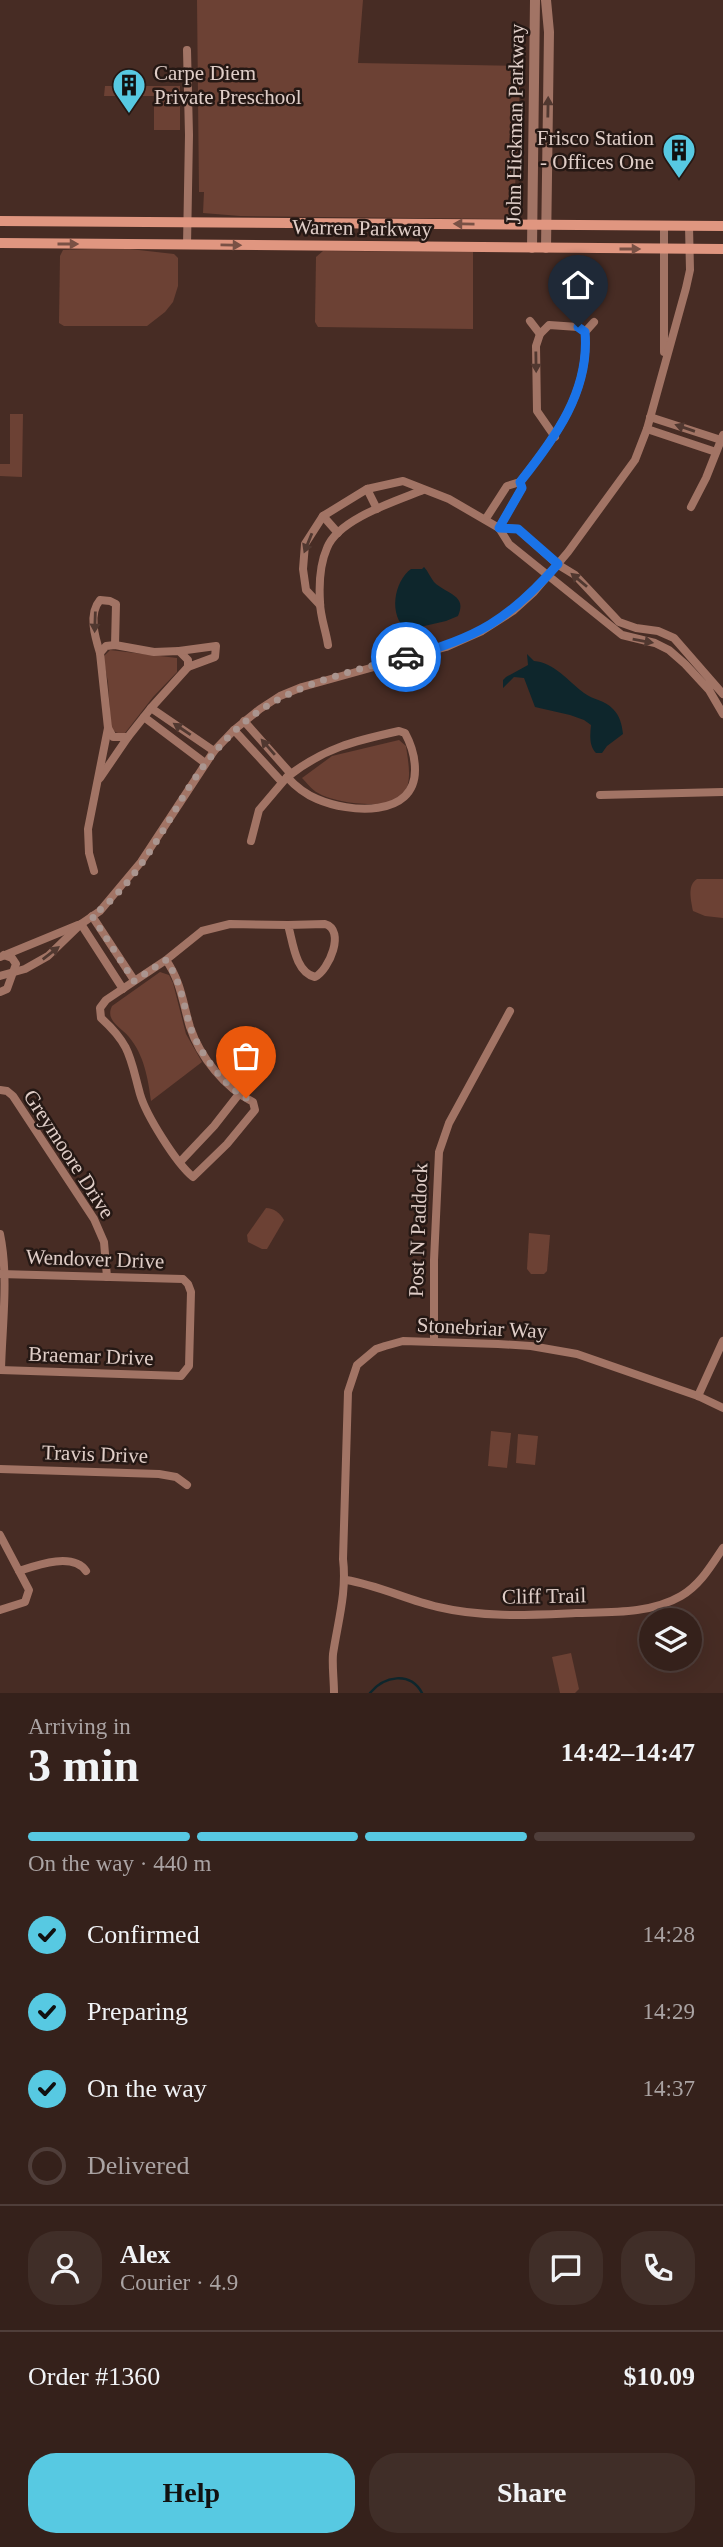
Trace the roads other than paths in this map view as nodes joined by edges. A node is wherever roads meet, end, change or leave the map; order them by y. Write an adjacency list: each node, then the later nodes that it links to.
1 (535, 0): 4 (street, John Hickman Parkway)
2 (546, 0): 3 (street, John Hickman Parkway)
3 (549, 45): 4 (street); 10 (street, John Hickman Parkway, one-way to 3)
4 (535, 46): 9 (street, John Hickman Parkway)
5 (187, 50): 7 (street)
6 (0, 221): 7 (main road, Warren Parkway)
7 (187, 221): 8 (main road, Warren Parkway); 15 (street)
8 (310, 222): 9 (main road, Warren Parkway, one-way to 8); 16 (main road)
9 (532, 224): 10 (main road, Warren Parkway); 17 (street, John Hickman Parkway)
10 (547, 225): 11 (main road, Warren Parkway); 18 (street, John Hickman Parkway)
11 (664, 226): 12 (main road, Warren Parkway); 19 (street)
12 (690, 226): 13 (main road, Warren Parkway); 20 (street)
13 (723, 226)
14 (0, 243): 15 (main road, Warren Parkway, one-way to 15)
15 (187, 245): 16 (main road, Warren Parkway, one-way to 16)
16 (312, 246): 17 (main road, Warren Parkway)
17 (532, 248): 18 (main road, Warren Parkway)
18 (546, 248): 19 (main road, Warren Parkway, one-way to 19)
19 (665, 249): 20 (main road, Warren Parkway); 22 (street)
20 (690, 249): 21 (main road, Warren Parkway); 23 (street)
21 (723, 249)
22 (665, 299): 23 (street); 28 (street)
23 (683, 302): 28 (street)
24 (530, 321): 27 (street)
25 (594, 322): 26 (street)
26 (585, 332): 27 (street); 31 (street)
27 (540, 334): 31 (street, one-way to 31)
28 (664, 362): 29 (street)
29 (650, 417): 30 (street); 32 (street, one-way to 29)
30 (647, 429): 33 (street); 43 (street)
31 (555, 437): 34 (street)
32 (722, 438): 33 (street)
33 (716, 452): 37 (street)
34 (520, 482): 40 (street); 41 (street)
35 (366, 489): 36 (street); 38 (street); 39 (street)
36 (423, 490): 38 (street); 40 (street)
37 (691, 507)
38 (377, 509): 42 (street)
39 (323, 516): 42 (street); 45 (street, one-way to 45)
40 (485, 520): 41 (street)
41 (499, 528): 43 (street); 44 (street)
42 (338, 533): 45 (street)
43 (558, 564): 44 (street); 51 (street, one-way to 43)
44 (547, 576): 53 (street, one-way to 53); 55 (street)
45 (320, 605): 47 (street)
46 (115, 645): 48 (street); 49 (street); 49 (street, one-way to 49)
47 (328, 645)
48 (179, 651): 50 (street); 50 (street)
49 (100, 653): 56 (street)
50 (188, 667): 52 (street)
51 (723, 694)
52 (150, 708): 54 (street); 59 (street, one-way to 52)
53 (723, 714)
54 (144, 717): 58 (street); 60 (street)
55 (244, 720): 57 (street); 61 (street, one-way to 55)
56 (108, 728): 58 (street); 62 (street)
57 (234, 730): 59 (street); 61 (street)
58 (128, 737): 62 (street)
59 (214, 751): 60 (street)
60 (205, 763): 67 (street)
61 (286, 777): 61 (street); 65 (street)
62 (99, 781): 66 (street)
63 (723, 792): 64 (street)
64 (600, 795)
65 (251, 841)
66 (94, 871)
67 (92, 916): 68 (street); 74 (street)
68 (81, 924): 70 (street); 72 (street, one-way to 68); 75 (street)
69 (288, 925): 69 (street); 71 (street)
70 (2, 956): 72 (street)
71 (166, 960): 74 (street); 79 (street)
72 (14, 972): 73 (street); 76 (street)
73 (0, 976)
74 (134, 981): 75 (street)
75 (123, 989): 80 (street)
76 (0, 992)
77 (510, 1011): 84 (street, Post N Paddock)
78 (4, 1090): 83 (street, Greymoore Drive)
79 (239, 1094): 80 (street); 80 (street)
80 (180, 1162)
81 (0, 1234): 82 (street)
82 (2, 1274): 83 (street, Wendover Drive); 86 (street)
83 (107, 1276): 87 (street, Wendover Drive)
84 (434, 1341): 88 (street, Stonebriar Way); 96 (street, Stonebriar Way)
85 (723, 1341): 88 (street)
86 (0, 1370): 87 (street, Braemar Drive)
87 (181, 1376)
88 (698, 1396): 89 (street, Stonebriar Way)
89 (723, 1408)
90 (0, 1469): 91 (street, Travis Drive)
91 (187, 1485)
92 (0, 1535): 94 (street)
93 (723, 1548): 96 (street, Cliff Trail)
94 (19, 1571): 95 (street); 97 (street)
95 (86, 1571)
96 (346, 1580): 98 (street, Stonebriar Way)
97 (0, 1610)
98 (334, 1693)

